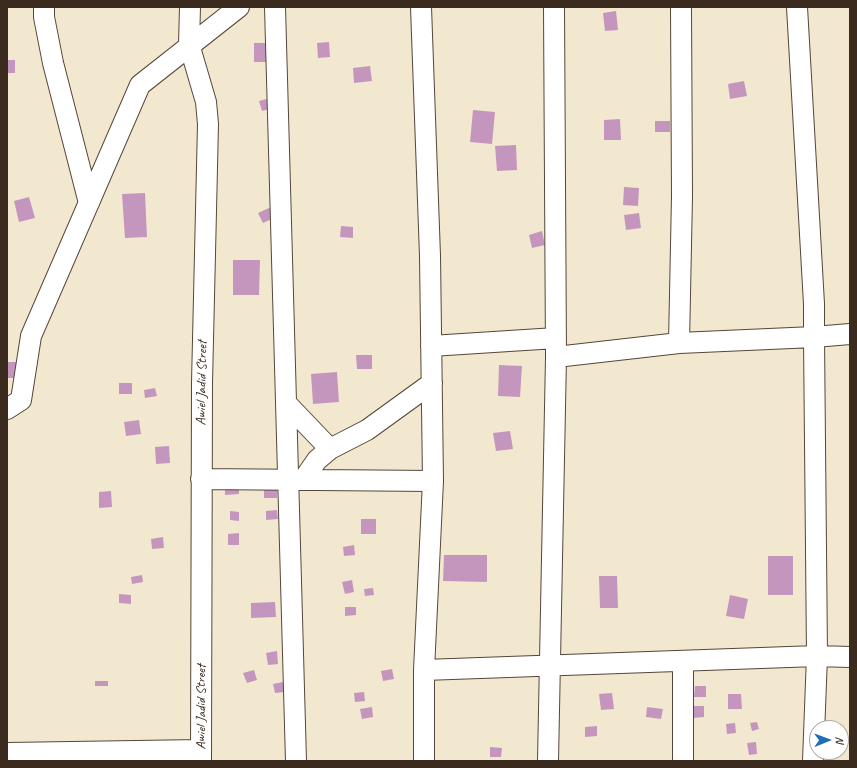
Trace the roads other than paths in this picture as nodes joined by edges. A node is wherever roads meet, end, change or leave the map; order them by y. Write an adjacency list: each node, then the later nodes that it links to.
1 (44, 7): 10 (street)
2 (190, 7): 9 (street, Awiel Jadid Street)
3 (239, 7): 9 (street)
4 (275, 7): 17 (street)
5 (421, 7): 14 (street)
6 (554, 7): 15 (street)
7 (681, 7): 13 (street)
8 (797, 7): 12 (street)
9 (189, 44): 10 (street); 20 (street, Awiel Jadid Street)
10 (89, 203): 18 (street)
11 (850, 334): 12 (street)
12 (814, 337): 13 (street); 23 (street)
13 (679, 343): 15 (street)
14 (431, 346): 15 (street); 16 (street)
15 (556, 347): 26 (street)
16 (432, 383): 19 (street); 22 (street)
17 (287, 404): 19 (street); 21 (street)
18 (7, 410)
19 (330, 449): 21 (street)
20 (201, 479): 21 (street); 29 (street, Awiel Jadid Street)
21 (296, 480): 22 (street); 31 (street)
22 (433, 480): 27 (street)
23 (817, 656): 24 (street); 25 (street); 35 (street)
24 (850, 657)
25 (683, 661): 26 (street); 34 (street)
26 (550, 665): 27 (street); 33 (street)
27 (424, 670): 32 (street)
28 (7, 753): 30 (street)
29 (201, 755): 30 (street)
30 (60, 757)
31 (296, 761)
32 (424, 761)
33 (548, 761)
34 (683, 761)
35 (813, 761)

